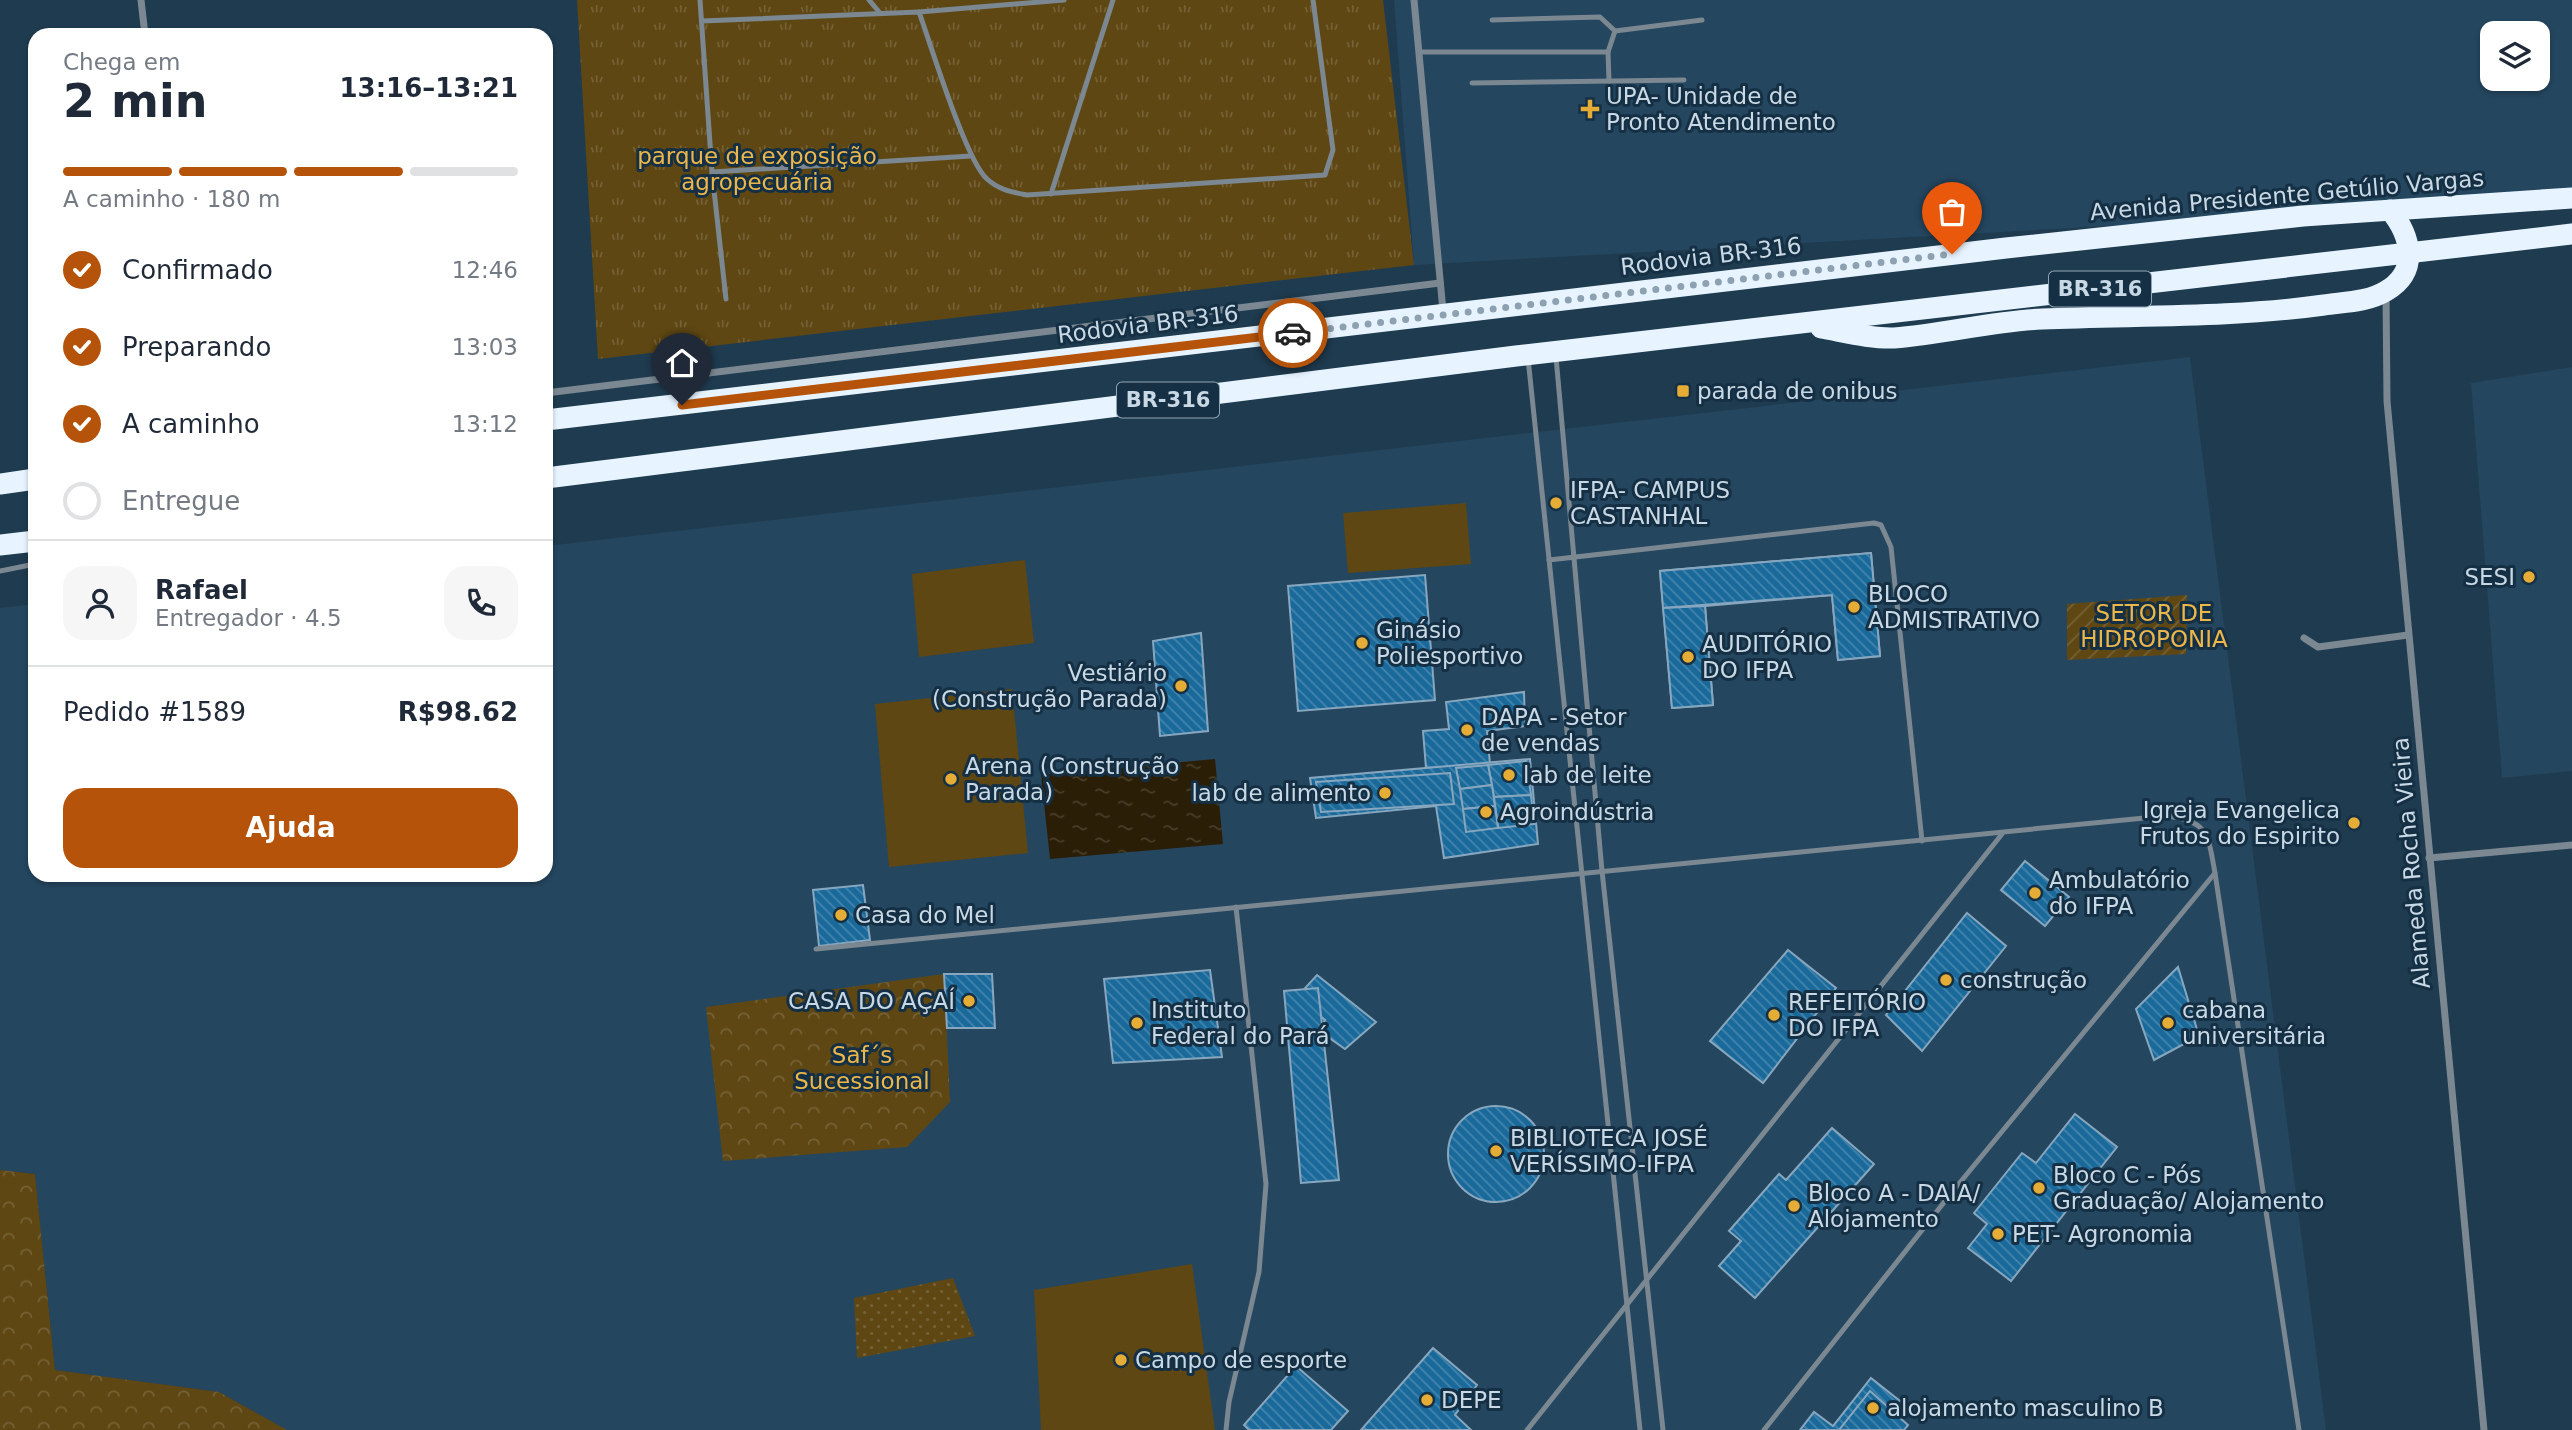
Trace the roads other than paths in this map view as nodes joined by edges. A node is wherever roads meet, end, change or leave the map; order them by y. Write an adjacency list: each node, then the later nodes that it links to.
1 (141, 0): 13 (street)
2 (700, 0): 12 (lane)
3 (869, 0): 9 (lane)
4 (1064, 0): 8 (lane)
5 (1113, 0): 22 (lane)
6 (1313, 0): 22 (lane)
7 (1414, 0): 15 (street)
8 (919, 12): 9 (lane); 20 (lane)
9 (880, 13): 12 (lane)
10 (1492, 20): 14 (lane)
11 (1702, 20): 14 (lane)
12 (702, 21): 21 (lane)
13 (144, 28)
14 (1615, 32): 16 (lane)
15 (1419, 52): 16 (lane); 28 (street)
16 (1608, 52): 18 (lane)
17 (1684, 79): 18 (lane)
18 (1609, 81): 19 (lane)
19 (1472, 83)
20 (971, 156): 21 (lane); 22 (lane)
21 (712, 172): 30 (lane)
22 (1051, 194)
23 (2572, 198): 24 (highway, Avenida Presidente Getúlio Vargas / BR-316)
24 (2390, 210): 26 (highway, Avenida Presidente Getúlio Vargas / BR-316); 27 (highway)
25 (2572, 234): 27 (highway, BR-316)
26 (2006, 248): 31 (highway, Rodovia BR-316 / BR-316)
27 (2410, 254): 29 (highway); 32 (highway, BR-316)
28 (1440, 283): 31 (street); 35 (street)
29 (2386, 291): 32 (highway); 46 (street, Alameda Rocha Vieira)
30 (726, 299)
31 (1443, 315): 36 (highway, Rodovia BR-316 / BR-316)
32 (1791, 324): 33 (highway, BR-316)
33 (1556, 352): 34 (highway, BR-316); 42 (lane)
34 (1528, 355): 37 (highway, BR-316); 43 (lane)
35 (553, 392)
36 (553, 420)
37 (553, 477)
38 (28, 481): 39 (highway)
39 (0, 484)
40 (28, 542): 41 (highway)
41 (0, 545)
42 (1572, 557): 43 (lane); 49 (lane); 53 (lane)
43 (1549, 561): 52 (lane)
44 (28, 565): 45 (lane)
45 (0, 570)
46 (2408, 635): 47 (street); 51 (street, Alameda Rocha Vieira)
47 (2304, 638)
48 (2002, 834): 49 (lane); 54 (lane); 57 (lane)
49 (1922, 841): 53 (lane)
50 (2572, 845): 51 (street)
51 (2429, 858): 65 (street, Alameda Rocha Vieira)
52 (1582, 871): 53 (lane); 55 (lane); 58 (lane)
53 (1602, 871): 57 (lane)
54 (2215, 873): 63 (lane); 64 (lane)
55 (1236, 907): 56 (lane); 59 (lane)
56 (816, 949)
57 (1647, 1280): 58 (lane); 62 (lane)
58 (1626, 1308): 60 (lane); 61 (lane)
59 (1226, 1430)
60 (1527, 1430)
61 (1640, 1430)
62 (1663, 1430)
63 (1764, 1430)
64 (2299, 1430)
65 (2484, 1430)

